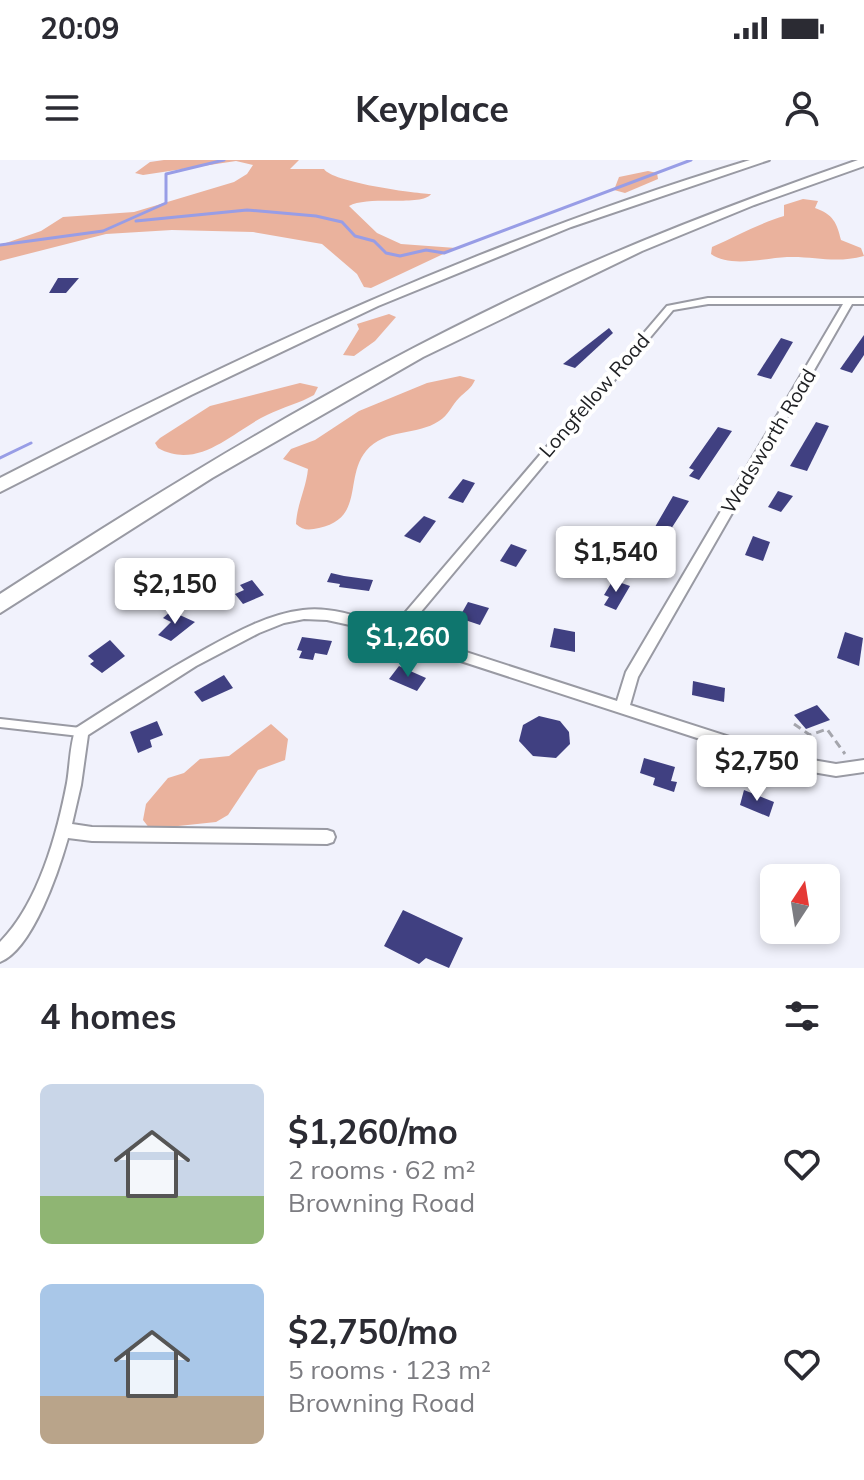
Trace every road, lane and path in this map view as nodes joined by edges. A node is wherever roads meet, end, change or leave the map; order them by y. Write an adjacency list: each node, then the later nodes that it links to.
1 (763, 160): 5 (highway)
2 (864, 162): 6 (highway)
3 (849, 301): 4 (street, Longfellow Road); 7 (street, Longfellow Road); 8 (street, Wadsworth Road)
4 (864, 301)
5 (0, 486)
6 (0, 605)
7 (395, 634): 8 (street); 11 (street)
8 (622, 708): 13 (street)
9 (0, 723): 11 (lane)
10 (794, 724): 12 (path)
11 (81, 732): 14 (street)
12 (845, 754)
13 (864, 766)
14 (63, 830): 15 (street); 16 (street)
15 (327, 837)
16 (0, 954)

